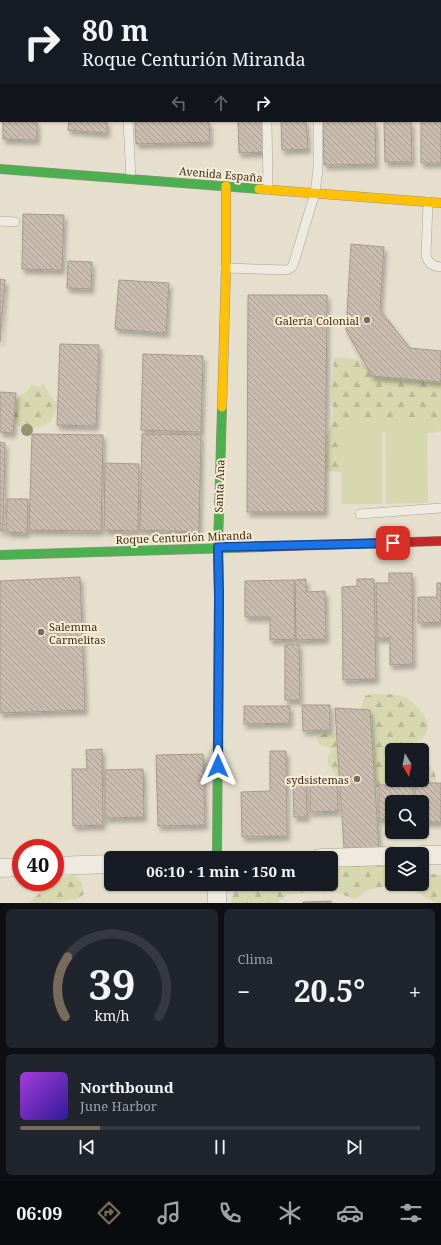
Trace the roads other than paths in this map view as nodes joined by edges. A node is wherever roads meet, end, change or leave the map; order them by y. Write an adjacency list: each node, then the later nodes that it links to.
1 (128, 122): 5 (lane)
2 (267, 122): 7 (lane)
3 (318, 122): 8 (lane)
4 (0, 169): 5 (street, Avenida España)
5 (131, 178): 6 (street, Avenida España)
6 (226, 186): 7 (street, Avenida España); 14 (street, Santa Ana)
7 (268, 190): 8 (street, Avenida España)
8 (315, 193): 9 (street, Avenida España); 14 (lane)
9 (428, 202): 10 (street, Avenida España); 13 (lane)
10 (441, 203)
11 (0, 220): 12 (lane)
12 (15, 222)
13 (441, 267)
14 (226, 268): 18 (street, Santa Ana)
15 (441, 508): 16 (lane)
16 (360, 514)
17 (441, 541): 18 (street, Roque Centurión Miranda)
18 (218, 547): 19 (street, Roque Centurión Miranda); 20 (street, Santa Ana)
19 (0, 555)
20 (217, 851)
21 (429, 855): 22 (street)
22 (441, 855)
23 (385, 856): 24 (street)
24 (338, 858)
25 (104, 864): 26 (street)
26 (64, 866)
27 (12, 867): 28 (street)
28 (0, 868)
29 (217, 891): 30 (street)
30 (217, 903)

